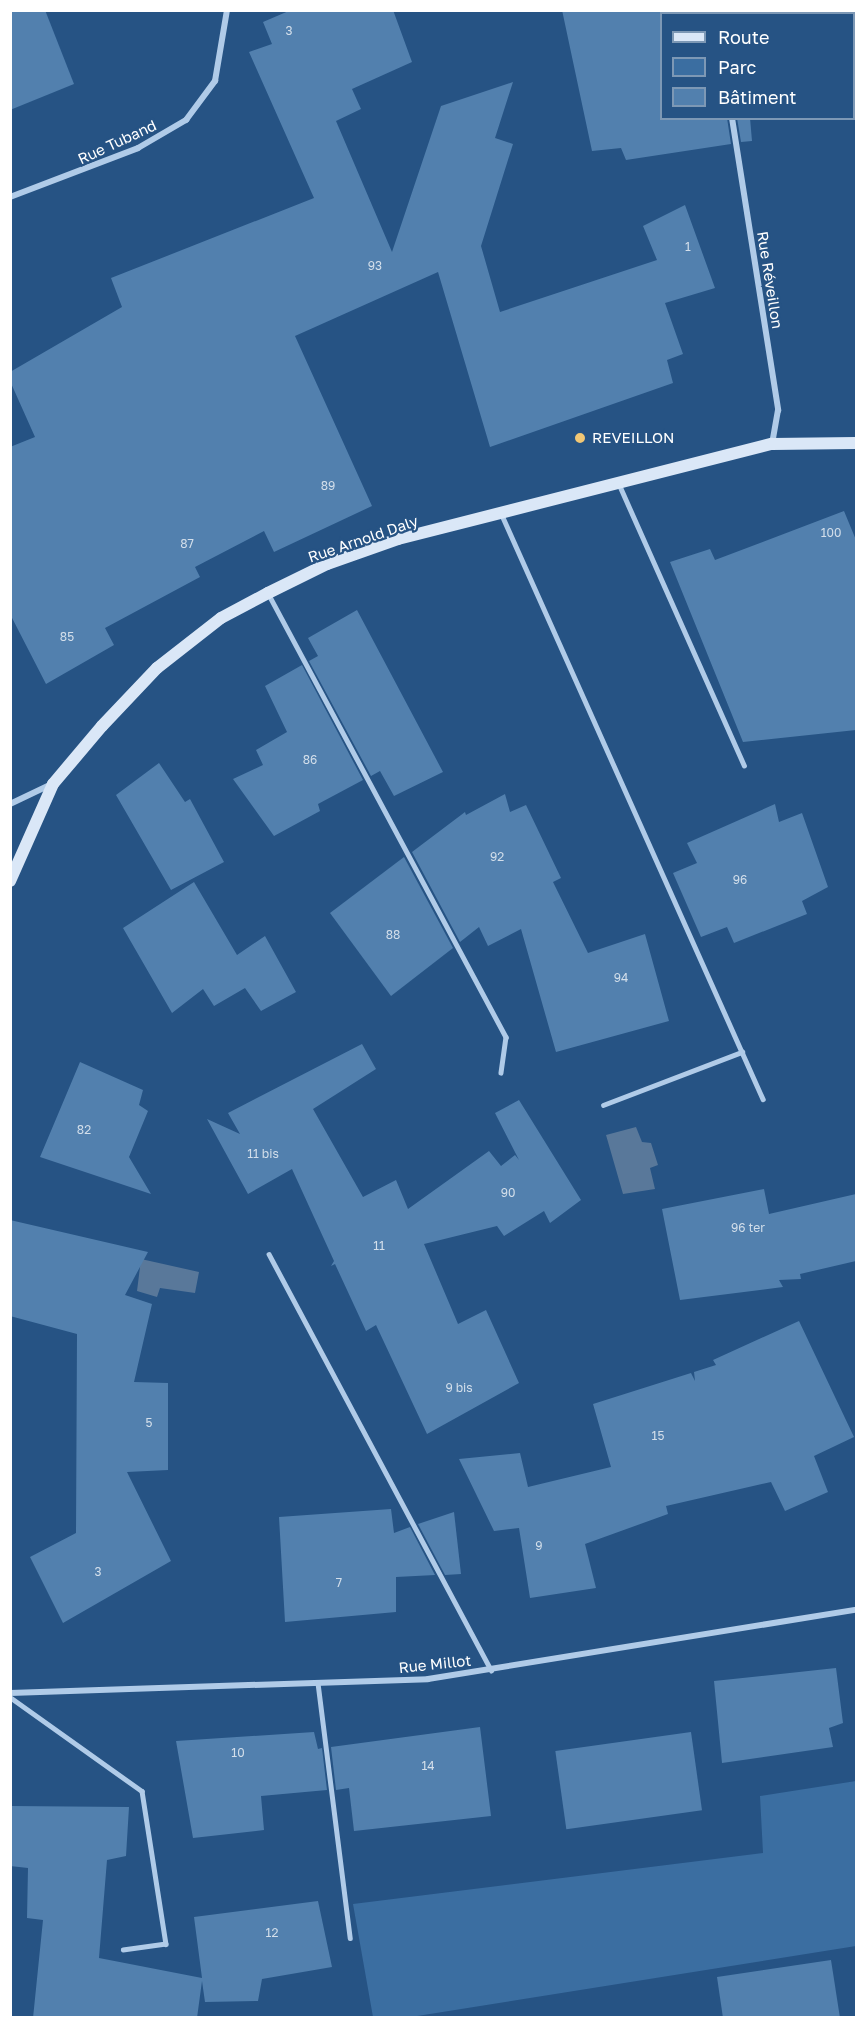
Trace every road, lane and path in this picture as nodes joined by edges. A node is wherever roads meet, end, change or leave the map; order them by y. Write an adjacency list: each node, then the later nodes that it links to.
1 (226, 10): 3 (street, Rue Tuband)
2 (732, 120): 5 (street, Rue Réveillon)
3 (10, 197)
4 (856, 443): 5 (street, Rue Arnold Daly)
5 (771, 444): 6 (street, Rue Arnold Daly)
6 (619, 484): 7 (street, Rue Arnold Daly); 9 (lane)
7 (501, 513): 8 (street, Rue Arnold Daly); 13 (lane)
8 (268, 593): 10 (street, Rue Arnold Daly); 14 (lane)
9 (744, 765)
10 (53, 784): 11 (street); 12 (street, Rue Arnold Daly)
11 (10, 804)
12 (10, 881)
13 (742, 1052): 15 (lane); 16 (lane)
14 (501, 1073)
15 (763, 1099)
16 (603, 1105)
17 (269, 1254): 19 (lane)
18 (856, 1610): 19 (street, Rue Millot)
19 (491, 1670): 20 (street, Rue Millot)
20 (318, 1683): 21 (street, Rue Millot); 22 (lane)
21 (10, 1695): 23 (lane)
22 (350, 1938)
23 (123, 1950)

